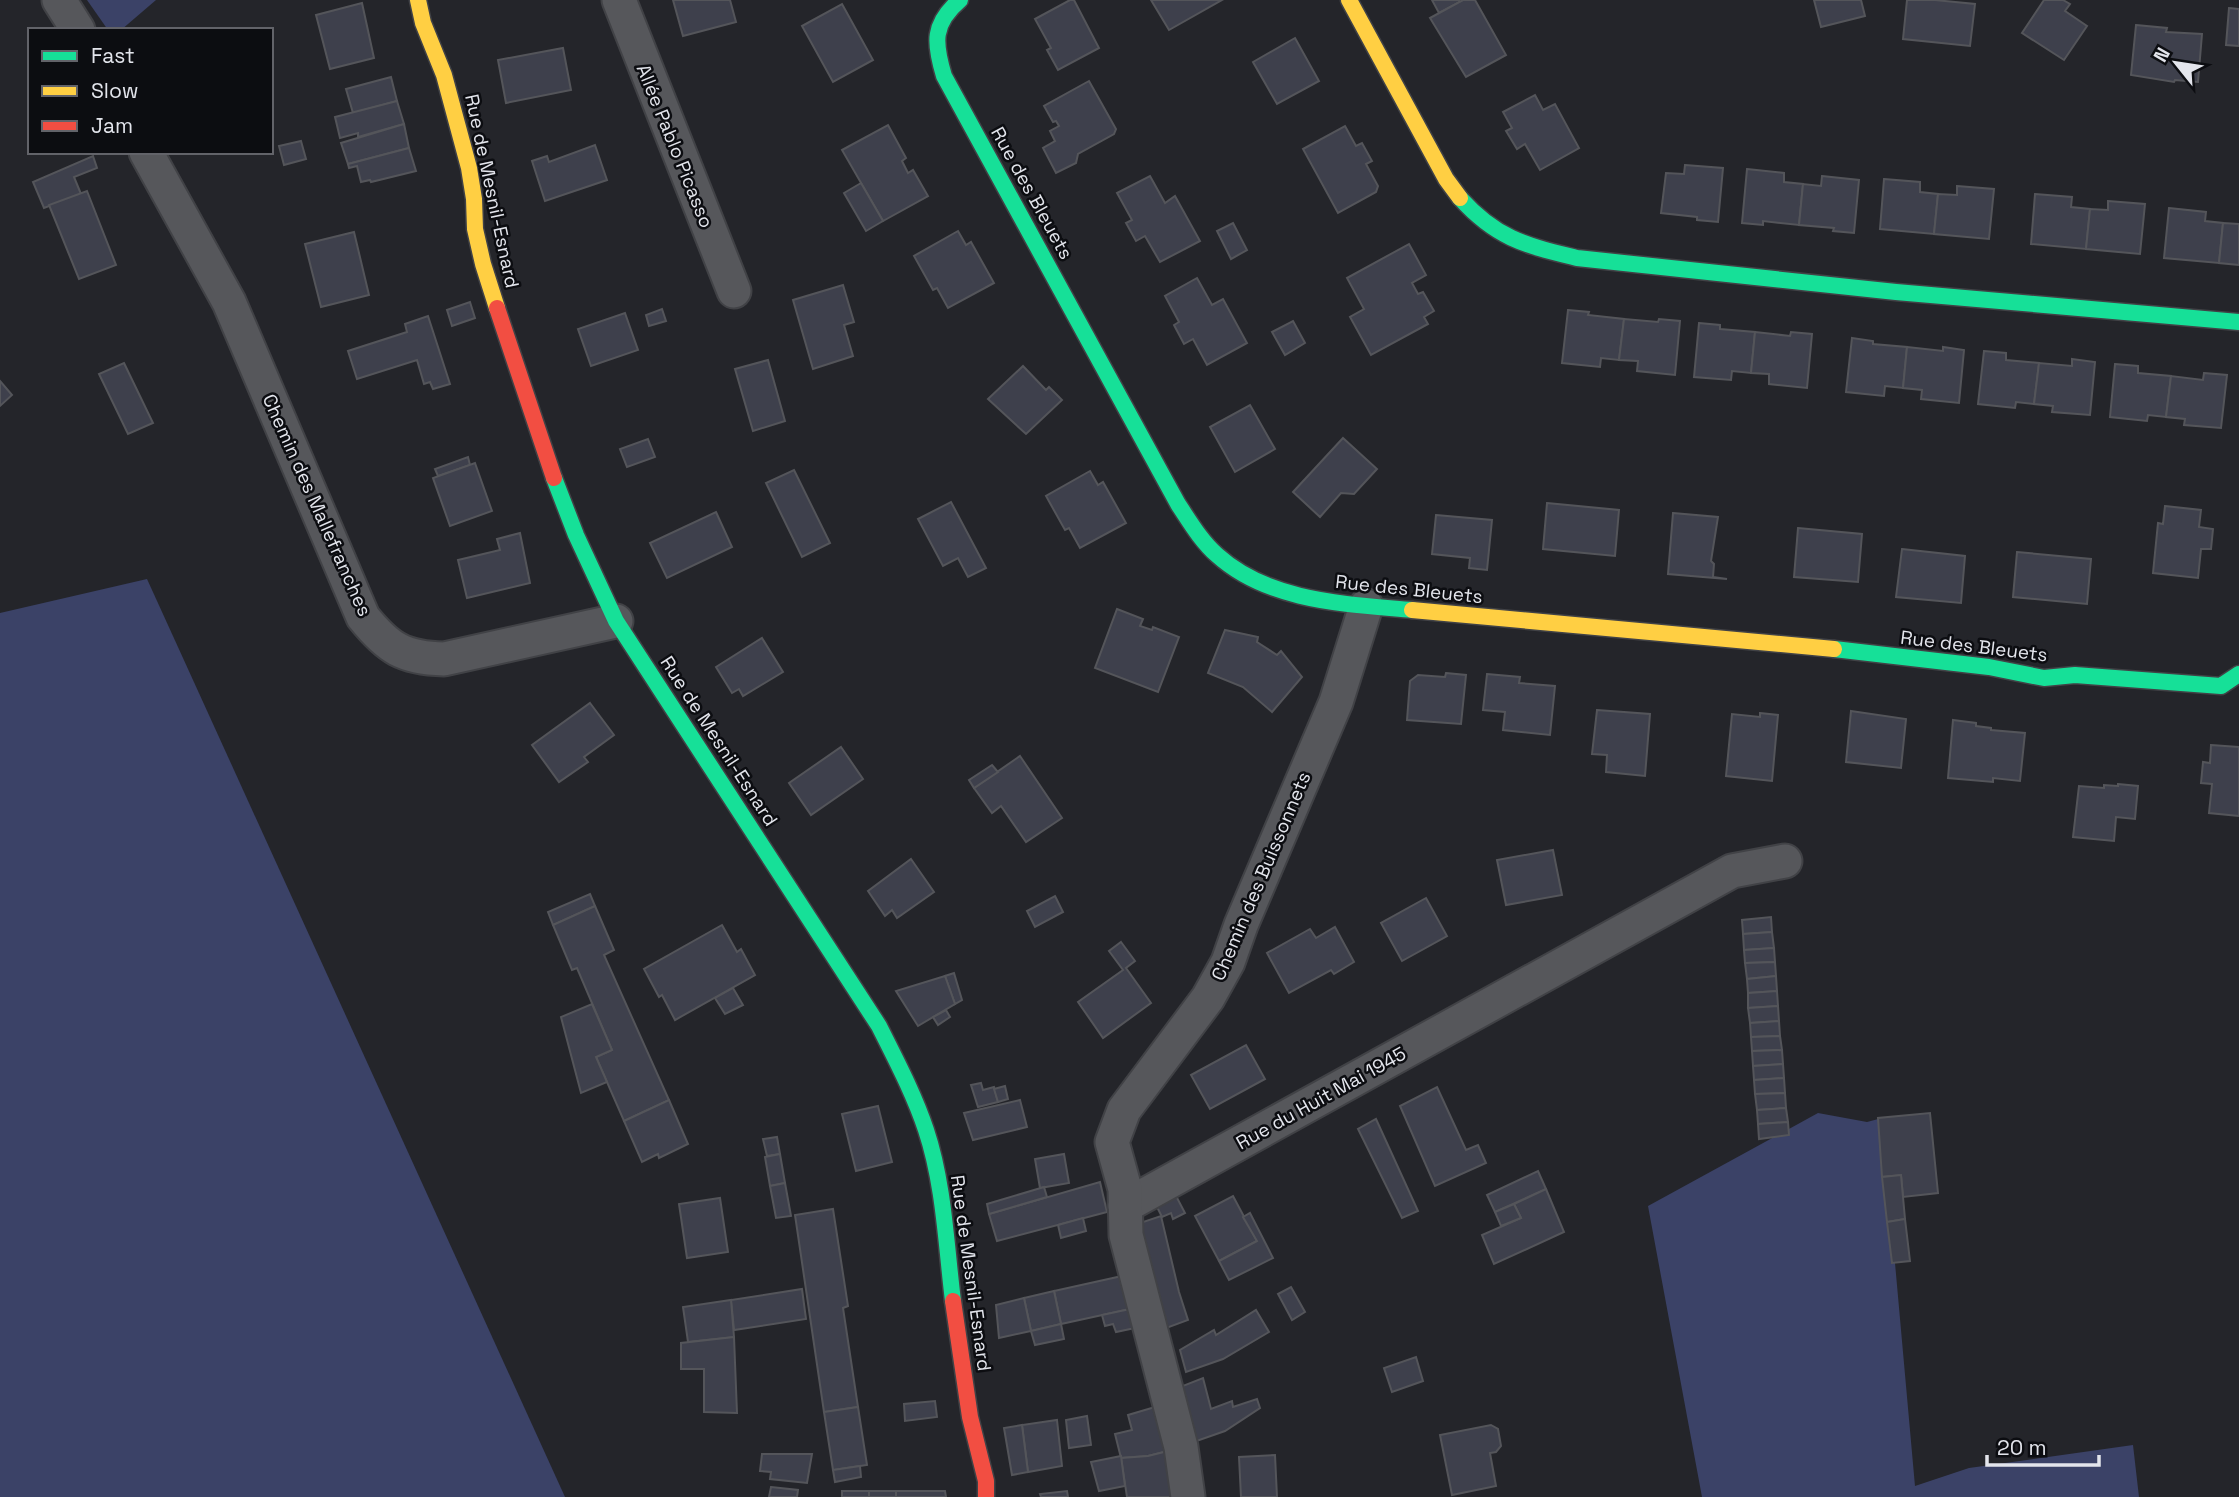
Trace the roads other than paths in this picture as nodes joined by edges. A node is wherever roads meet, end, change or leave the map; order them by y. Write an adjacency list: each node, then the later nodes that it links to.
1 (60, 0): 6 (street)
2 (418, 0): 11 (street, Rue de Mesnil-Esnard)
3 (619, 0): 8 (street, Allée Pablo Picasso)
4 (960, 0): 10 (street, Rue des Bleuets)
5 (1349, 0): 9 (street)
6 (77, 28)
7 (147, 154): 11 (street, Chemin des Mallefranches)
8 (734, 291)
9 (2239, 322)
10 (1366, 607): 12 (street, Rue des Bleuets); 14 (street, Chemin des Buissonnets)
11 (615, 621): 15 (street, Rue de Mesnil-Esnard)
12 (2239, 674)
13 (1785, 861): 14 (street, Rue du Huit Mai 1945)
14 (1125, 1206): 16 (street)
15 (986, 1497)
16 (1188, 1497)

